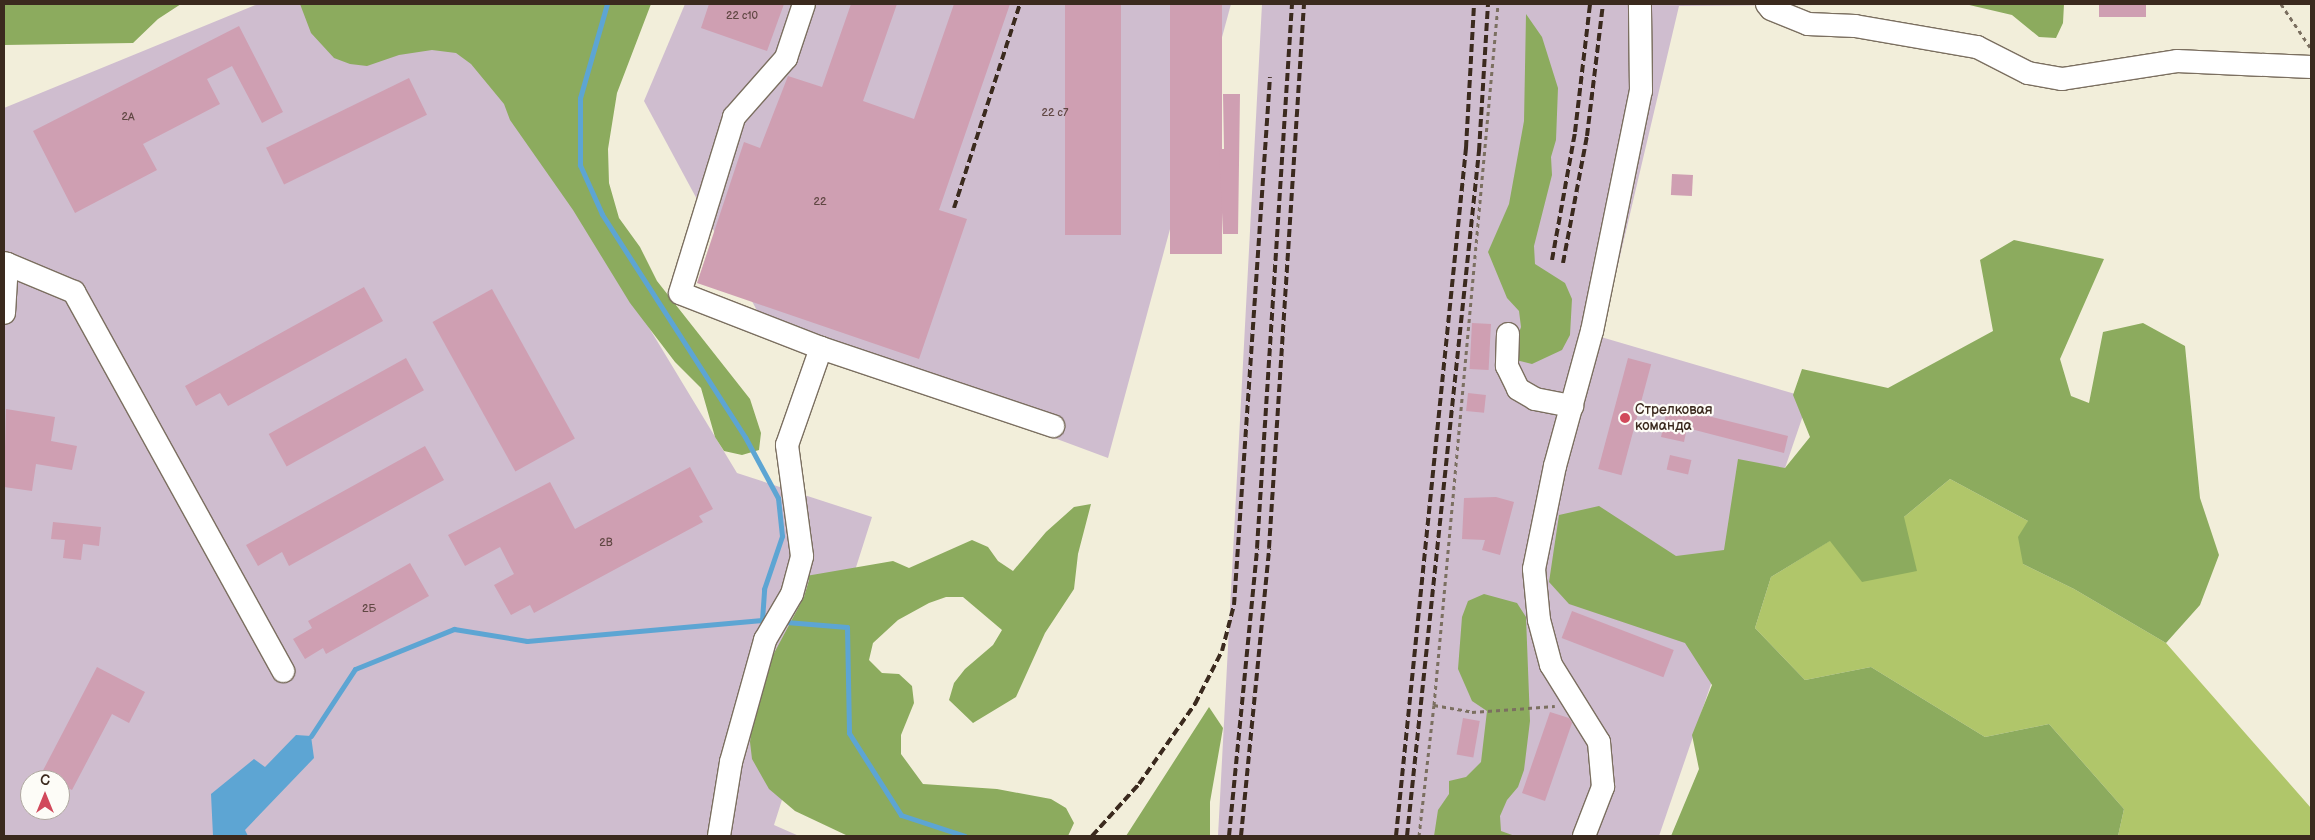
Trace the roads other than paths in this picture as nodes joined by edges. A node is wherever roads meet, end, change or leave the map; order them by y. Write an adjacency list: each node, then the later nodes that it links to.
1 (804, 4): 8 (street)
2 (1640, 4): 9 (street)
3 (1767, 4): 4 (street)
4 (2311, 67)
5 (6, 263): 6 (street); 11 (street)
6 (4, 313)
7 (1508, 334): 9 (street)
8 (821, 348): 10 (street); 12 (street)
9 (1572, 406): 13 (street)
10 (1053, 426)
11 (283, 670)
12 (719, 836)
13 (1584, 836)

